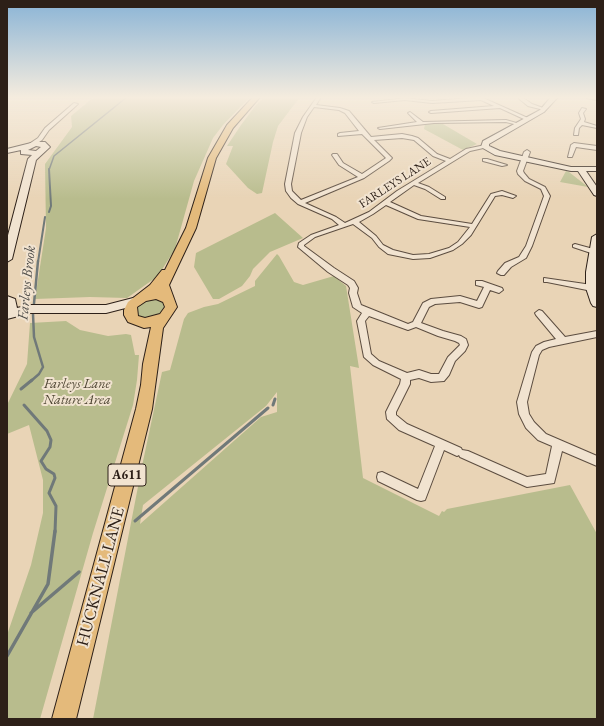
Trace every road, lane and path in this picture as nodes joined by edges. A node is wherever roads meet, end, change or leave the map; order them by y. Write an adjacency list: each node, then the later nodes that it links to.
1 (46, 131): 8 (street)
2 (228, 131): 39 (main road, HUCKNALL LANE / A611)
3 (299, 131): 31 (street)
4 (506, 131): 9 (street, FARLEYS LANE)
5 (363, 132): 6 (street); 7 (street)
6 (340, 135)
7 (370, 139): 20 (street); 25 (street)
8 (42, 144): 12 (street); 12 (street)
9 (485, 147): 13 (street); 20 (street, FARLEYS LANE)
10 (597, 148): 17 (street)
11 (8, 151): 12 (street)
12 (29, 151): 38 (street)
13 (498, 153): 16 (street); 21 (street)
14 (563, 154): 17 (street)
15 (335, 155): 25 (street)
16 (526, 155): 23 (street); 40 (street)
17 (570, 156): 18 (street)
18 (577, 158)
19 (485, 160): 21 (street)
20 (451, 161): 26 (street, FARLEYS LANE)
21 (491, 162): 22 (street)
22 (504, 165)
23 (581, 170): 24 (street); 27 (street)
24 (597, 170)
25 (362, 177): 31 (street)
26 (414, 183): 29 (street); 30 (street, FARLEYS LANE)
27 (597, 193)
28 (513, 196): 34 (street)
29 (443, 198)
30 (386, 202): 32 (street, FARLEYS LANE); 34 (street)
31 (300, 203): 33 (street)
32 (354, 222): 33 (street, FARLEYS LANE); 34 (street)
33 (344, 225): 51 (street, FARLEYS LANE)
34 (473, 226)
35 (597, 237): 37 (street)
36 (575, 246): 37 (street)
37 (594, 252): 44 (street)
38 (7, 259)
39 (172, 265): 46 (main road, HUCKNALL LANE / A611); 47 (main road, HUCKNALL LANE / A611)
40 (501, 273)
41 (544, 280): 44 (street)
42 (479, 283): 43 (street)
43 (488, 286): 45 (street); 55 (street)
44 (592, 288): 48 (street)
45 (499, 290)
46 (140, 299): 47 (main road); 50 (street); 54 (main road)
47 (168, 299): 53 (main road, HUCKNALL LANE / A611)
48 (597, 302)
49 (8, 308): 50 (street)
50 (106, 309): 54 (street)
51 (367, 312): 55 (street); 59 (street)
52 (539, 313): 57 (street)
53 (165, 317): 54 (main road); 58 (main road, HUCKNALL LANE / A611)
54 (135, 320): 58 (main road, HUCKNALL LANE / A611)
55 (416, 324): 59 (street)
56 (597, 334): 57 (street)
57 (562, 340): 61 (street)
58 (150, 364): 64 (main road, HUCKNALL LANE / A611)
59 (406, 377): 60 (street)
60 (441, 444): 61 (street); 63 (street)
61 (558, 445): 62 (street)
62 (597, 461)
63 (382, 477)
64 (64, 719)

